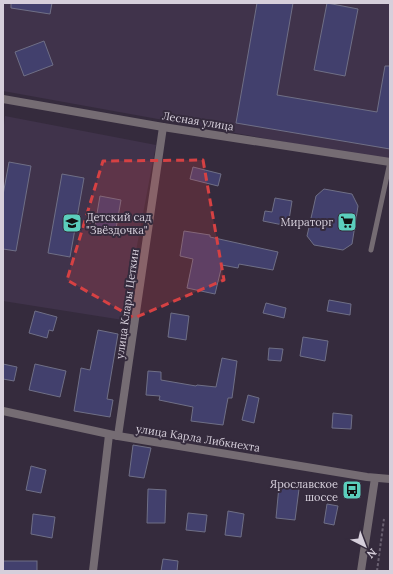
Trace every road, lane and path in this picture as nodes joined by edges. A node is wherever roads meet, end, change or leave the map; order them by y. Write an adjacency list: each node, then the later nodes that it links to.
1 (3, 99): 2 (street, Лесная улица)
2 (164, 127): 3 (street, Лесная улица); 7 (street, улица Клары Цеткин)
3 (390, 162): 4 (lane)
4 (371, 250)
5 (3, 411): 6 (street, улица Карла Либкнехта)
6 (109, 435): 7 (street, улица Карла Либкнехта); 11 (street)
7 (118, 436): 8 (street, улица Карла Либкнехта)
8 (375, 478): 9 (street, улица Карла Либкнехта); 12 (street)
9 (390, 480)
10 (384, 520): 13 (path)
11 (93, 571)
12 (361, 571)
13 (377, 571)

